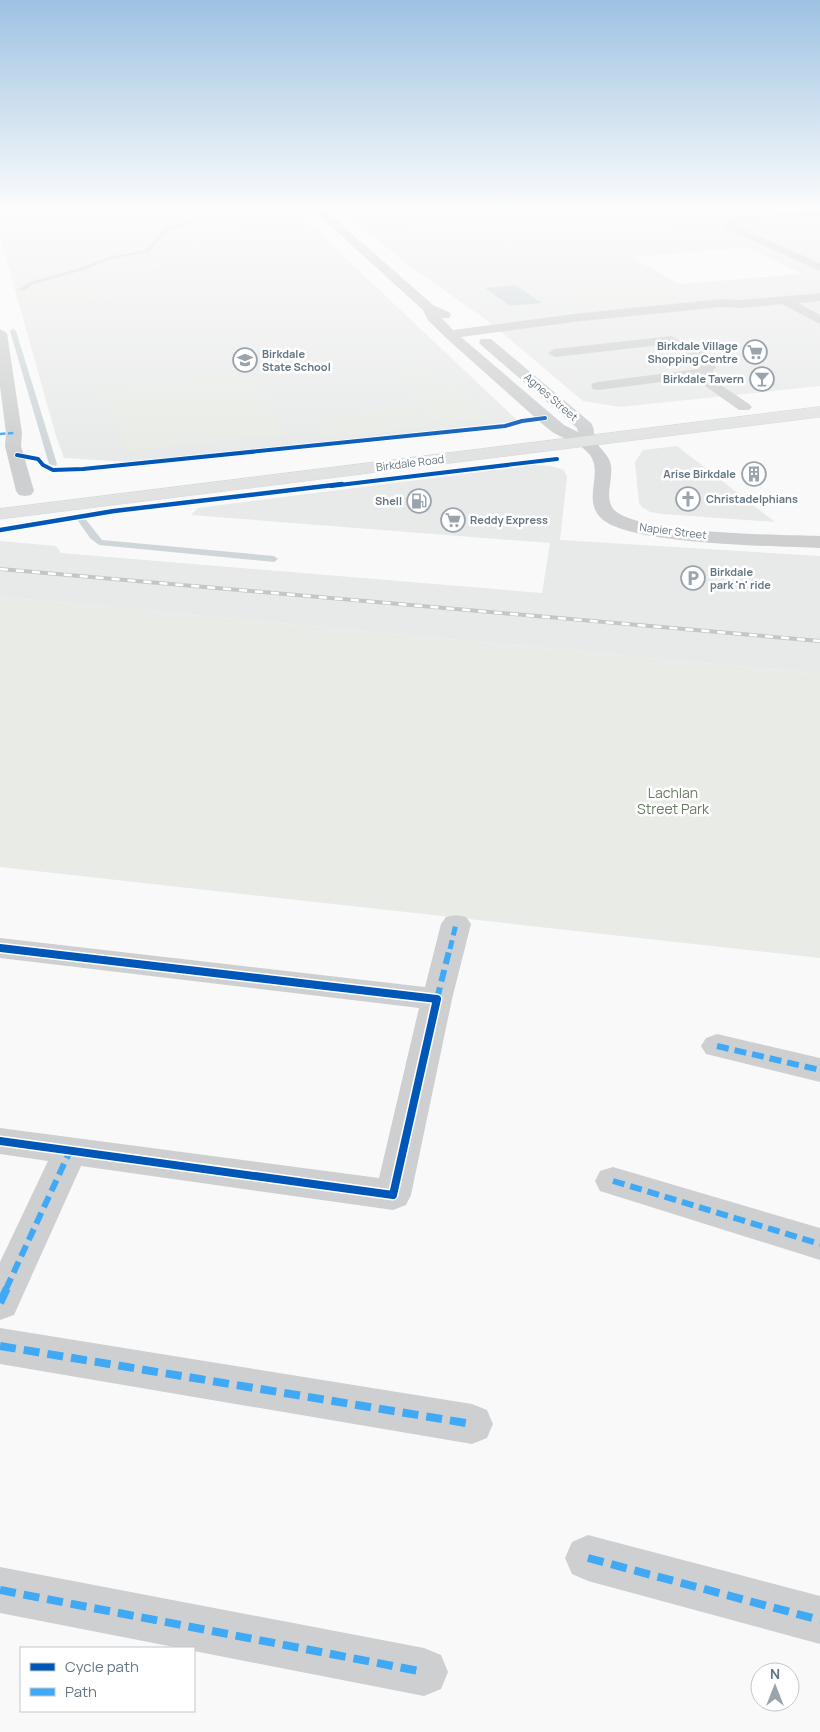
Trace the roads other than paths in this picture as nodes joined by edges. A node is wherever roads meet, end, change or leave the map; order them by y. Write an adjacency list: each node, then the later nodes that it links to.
1 (410, 292): 4 (street, Agnes Street)
2 (820, 296): 3 (street)
3 (784, 300): 5 (street); 6 (street)
4 (428, 308): 7 (street, Agnes Street); 9 (street, Agnes Street)
5 (556, 320): 7 (street); 10 (street)
6 (820, 320)
7 (472, 332): 9 (street); 20 (street, Agnes Street)
8 (0, 333): 23 (street)
9 (450, 334): 19 (street, Agnes Street)
10 (596, 348): 11 (street); 12 (street)
11 (555, 353)
12 (702, 373): 13 (street); 15 (street)
13 (598, 386)
14 (820, 398): 15 (main road)
15 (744, 407): 16 (main road)
16 (705, 412)
17 (820, 412): 20 (main road, Birkdale Road)
18 (602, 424): 20 (main road, Birkdale Road)
19 (559, 429): 20 (street, Agnes Street); 21 (main road, Birkdale Road)
20 (586, 434): 24 (main road, Birkdale Road); 25 (street, Napier Street)
21 (73, 486)
22 (44, 489): 23 (main road)
23 (16, 492)
24 (0, 514)
25 (820, 542)
26 (456, 924): 28 (street)
27 (0, 948): 28 (street)
28 (437, 999): 32 (street)
29 (717, 1046): 30 (street)
30 (820, 1070)
31 (0, 1141): 32 (street)
32 (70, 1151): 35 (street)
33 (613, 1181): 34 (street)
34 (820, 1244)
35 (0, 1303)
36 (0, 1346): 37 (street)
37 (472, 1424)
38 (588, 1558): 40 (street)
39 (0, 1590): 41 (street)
40 (820, 1620)
41 (424, 1672)

